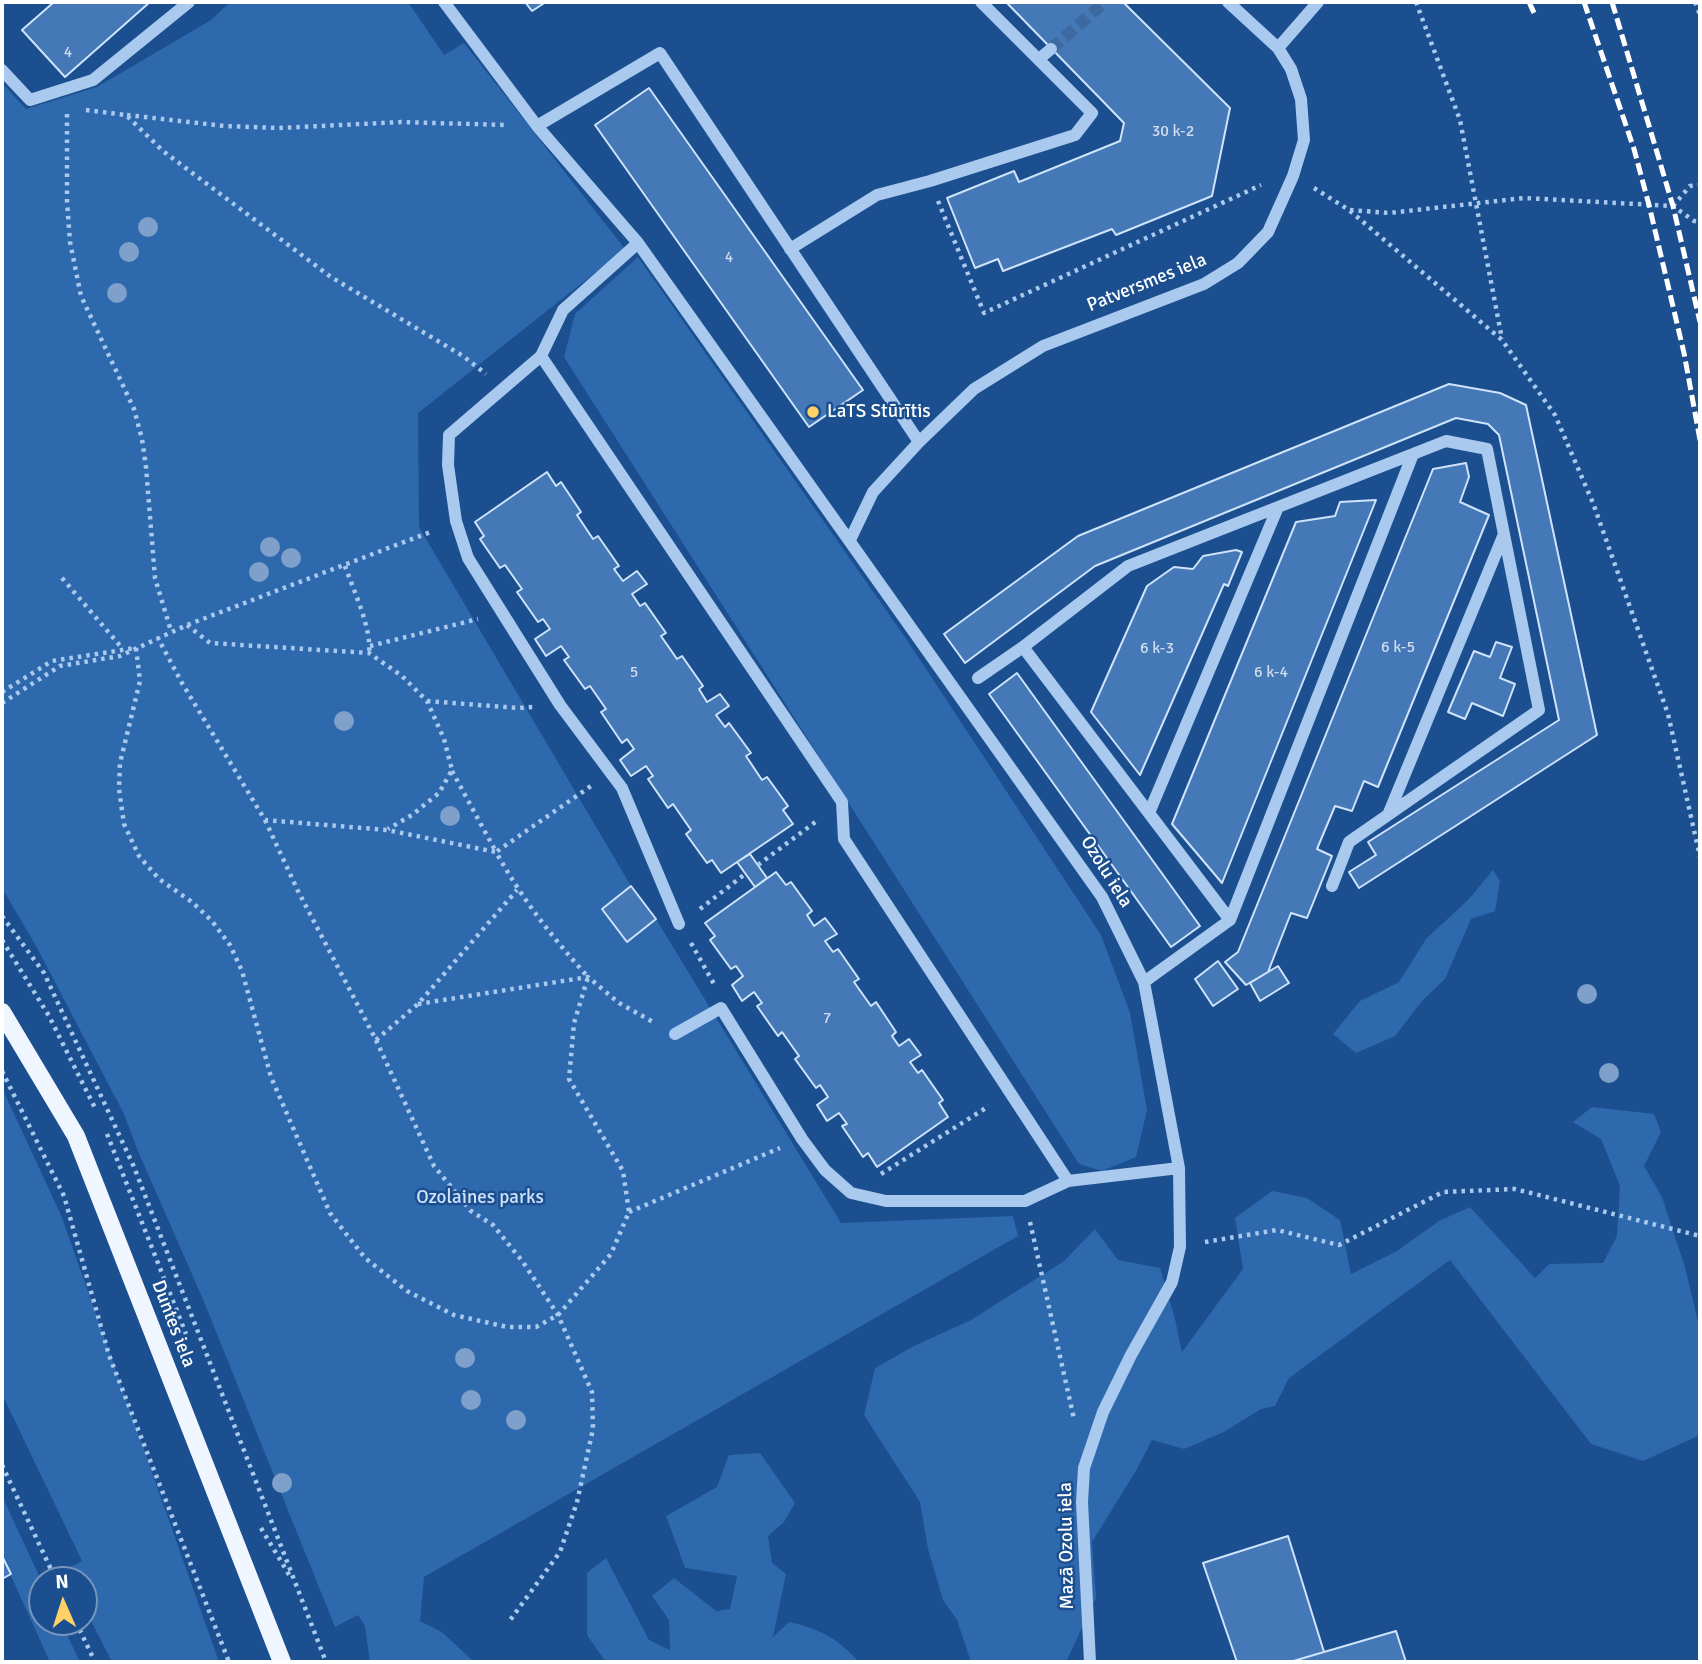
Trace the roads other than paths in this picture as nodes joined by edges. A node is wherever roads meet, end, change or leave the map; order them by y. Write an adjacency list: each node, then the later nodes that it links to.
1 (189, 2): 9 (street)
2 (443, 2): 10 (street, Ozolu iela)
3 (981, 2): 8 (street)
4 (1228, 2): 6 (street, Patversmes iela)
5 (1318, 2): 6 (street)
6 (1278, 48): 14 (street, Patversmes iela)
7 (1051, 49): 8 (street)
8 (1039, 60): 12 (street)
9 (2, 70)
10 (537, 126): 11 (street, Ozolu iela); 12 (street)
11 (638, 243): 13 (street); 18 (street, Ozolu iela)
12 (790, 249): 14 (street)
13 (541, 356): 25 (street); 30 (street)
14 (919, 442): 18 (street, Patversmes iela)
15 (1413, 454): 16 (street); 17 (street); 24 (street)
16 (1278, 507): 19 (street); 21 (street)
17 (1504, 534): 22 (street); 22 (street)
18 (850, 540): 26 (street, Ozolu iela)
19 (1023, 647): 20 (street); 21 (street)
20 (978, 678)
21 (1149, 814): 24 (street)
22 (1388, 815): 23 (street)
23 (1332, 886)
24 (1230, 920): 26 (street)
25 (679, 924)
26 (1144, 982): 29 (street, Ozolu iela)
27 (2, 1012): 32 (main road, Duntes iela)
28 (675, 1034): 30 (street)
29 (1179, 1168): 30 (street); 31 (street, Ozolu iela)
30 (1068, 1181)
31 (1172, 1282): 33 (street, Mazā Ozolu iela)
32 (282, 1662)
33 (1090, 1662)

